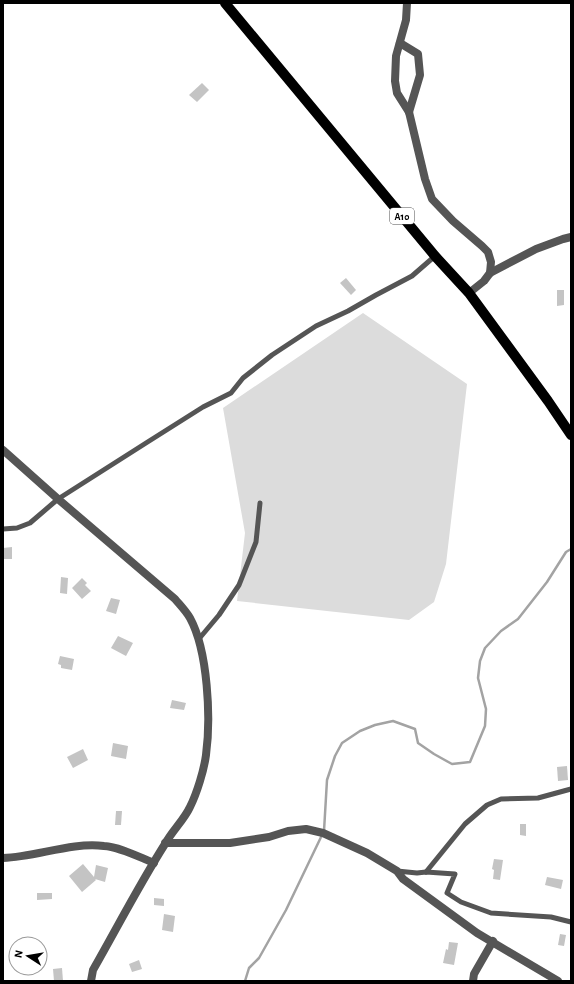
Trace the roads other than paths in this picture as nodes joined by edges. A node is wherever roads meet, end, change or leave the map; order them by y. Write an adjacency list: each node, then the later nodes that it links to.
1 (225, 3): 6 (main road, A10)
2 (407, 3): 3 (street)
3 (400, 42): 4 (street); 4 (street)
4 (408, 112): 7 (street)
5 (571, 238): 7 (street)
6 (435, 256): 8 (main road, A10); 11 (lane)
7 (490, 273): 8 (street)
8 (469, 293): 9 (main road, A10)
9 (571, 435)
10 (3, 450): 11 (street)
11 (58, 500): 13 (lane); 14 (street)
12 (260, 503): 14 (lane)
13 (3, 529)
14 (198, 640): 16 (street)
15 (571, 789): 20 (lane)
16 (165, 843): 18 (street); 19 (street)
17 (3, 858): 18 (street)
18 (154, 863): 23 (street)
19 (397, 871): 20 (lane); 22 (street)
20 (426, 872): 21 (lane)
21 (571, 922)
22 (492, 941): 24 (street); 25 (street)
23 (91, 981)
24 (473, 981)
25 (558, 981)

